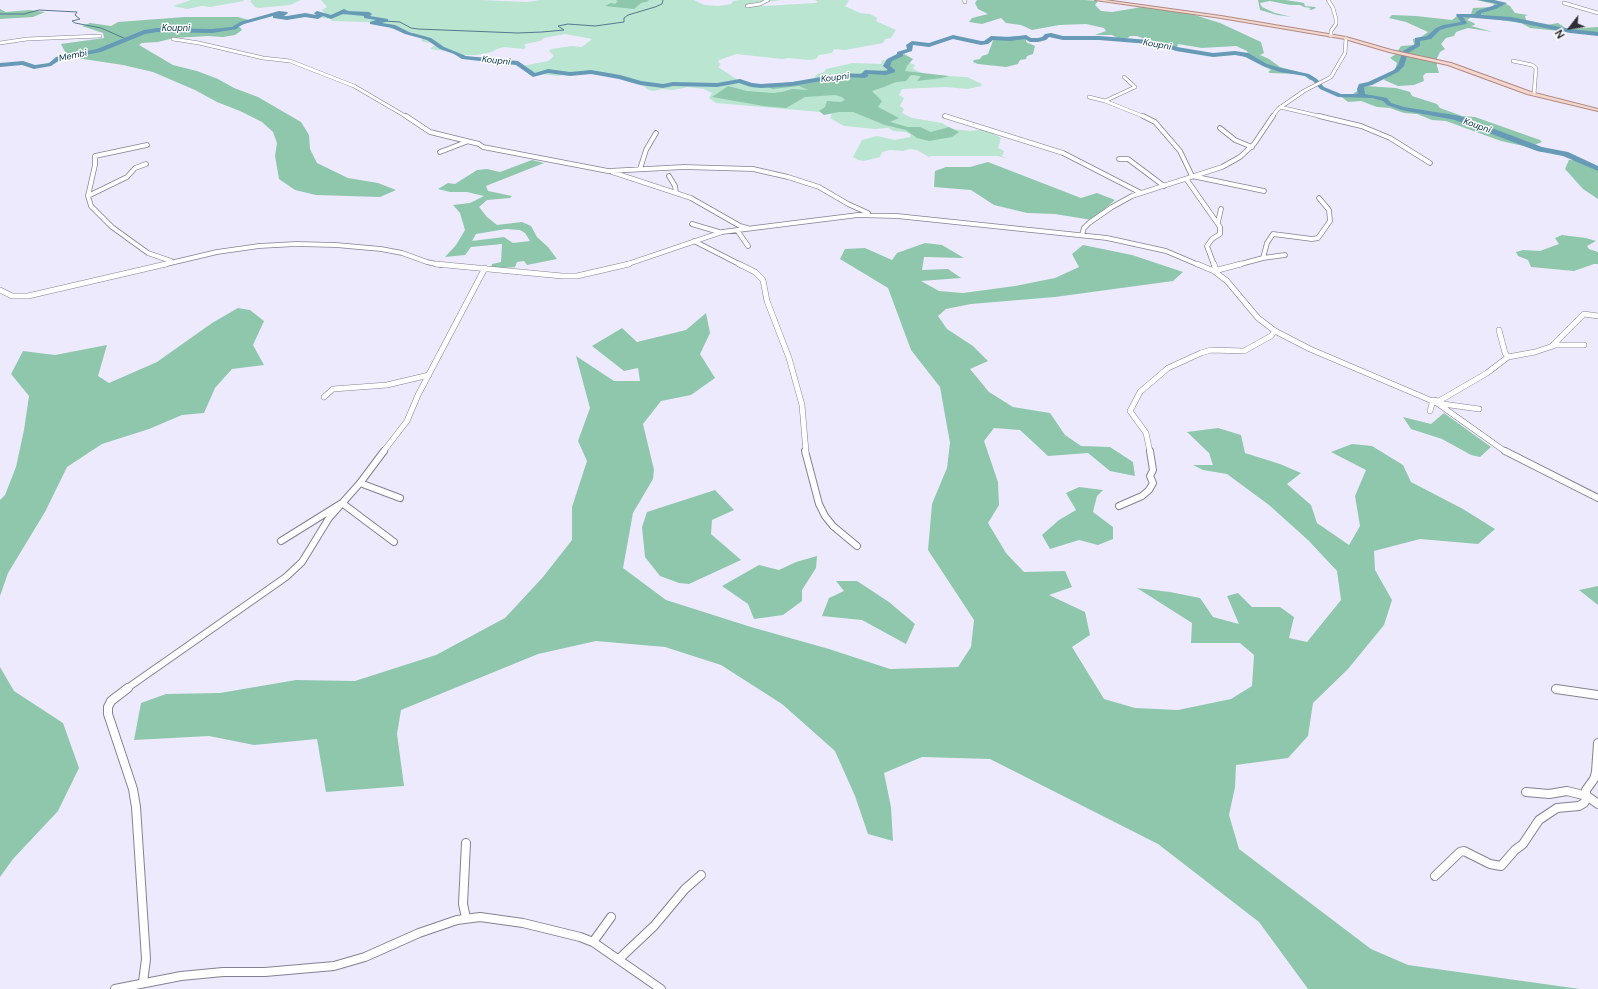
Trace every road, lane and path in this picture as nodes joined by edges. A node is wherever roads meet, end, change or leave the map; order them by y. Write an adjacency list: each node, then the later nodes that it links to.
1 (768, 0): 5 (street)
2 (1098, 0): 8 (main road)
3 (1328, 0): 8 (street)
4 (1564, 3): 6 (street)
5 (747, 6)
6 (1598, 13)
7 (100, 36): 11 (street)
8 (1331, 36): 9 (main road)
9 (1346, 38): 14 (main road); 17 (street)
10 (173, 39): 22 (street)
11 (0, 43)
12 (1513, 61): 14 (street)
13 (1124, 77): 16 (street)
14 (1534, 94): 18 (main road)
15 (1088, 97): 16 (street)
16 (1105, 101): 32 (street)
17 (1280, 107): 24 (street); 27 (street)
18 (1598, 110)
19 (945, 116): 36 (street)
20 (1220, 128): 24 (street)
21 (656, 133): 29 (street)
22 (467, 142): 25 (street); 30 (street)
23 (147, 145): 38 (street)
24 (1252, 147): 32 (street)
25 (440, 152)
26 (1119, 159): 34 (street)
27 (1430, 162)
28 (146, 164): 38 (street)
29 (640, 169): 30 (street); 41 (street)
30 (608, 171): 37 (street)
31 (669, 176): 37 (street)
32 (1195, 177): 33 (street); 35 (street)
33 (1186, 180): 34 (street); 42 (street)
34 (1164, 186): 36 (street)
35 (1264, 191)
36 (1141, 193): 47 (street)
37 (676, 194): 44 (street)
38 (88, 196): 52 (street)
39 (1319, 198): 51 (street)
40 (1221, 209): 42 (street)
41 (878, 215): 44 (street); 47 (street)
42 (1218, 222): 54 (street)
43 (692, 224): 46 (street)
44 (748, 228): 45 (street)
45 (737, 230): 46 (street); 49 (street)
46 (722, 232): 48 (street)
47 (1082, 236): 54 (street)
48 (694, 241): 53 (street); 74 (street)
49 (748, 246)
50 (1285, 255): 51 (street)
51 (1263, 258): 54 (street)
52 (180, 260): 53 (street); 55 (street)
53 (485, 268): 62 (street)
54 (1215, 270): 58 (street)
55 (0, 290)
56 (1598, 316): 60 (street)
57 (1499, 330): 61 (street)
58 (1275, 331): 64 (street); 71 (street)
59 (1584, 345): 60 (street)
60 (1552, 346): 61 (street)
61 (1508, 357): 64 (street)
62 (428, 375): 63 (street); 67 (street)
63 (324, 397)
64 (1435, 402): 65 (street); 66 (street); 69 (street)
65 (1480, 409)
66 (1430, 411)
67 (360, 483): 68 (street); 70 (street)
68 (400, 498)
69 (1598, 498)
70 (342, 503): 72 (street); 73 (street); 88 (street)
71 (1119, 506)
72 (282, 541)
73 (394, 542)
74 (857, 546)
75 (1556, 689): 76 (street)
76 (1598, 695)
77 (1598, 743): 79 (street)
78 (1526, 792): 79 (street)
79 (1587, 796): 80 (street); 83 (street)
80 (1598, 804)
81 (466, 843): 85 (street)
82 (701, 875): 87 (street)
83 (1435, 876)
84 (612, 917): 86 (street)
85 (466, 918): 86 (street); 88 (street)
86 (593, 942): 87 (street)
87 (619, 959): 90 (street)
88 (144, 982): 89 (street)
89 (115, 989)
90 (661, 989)

